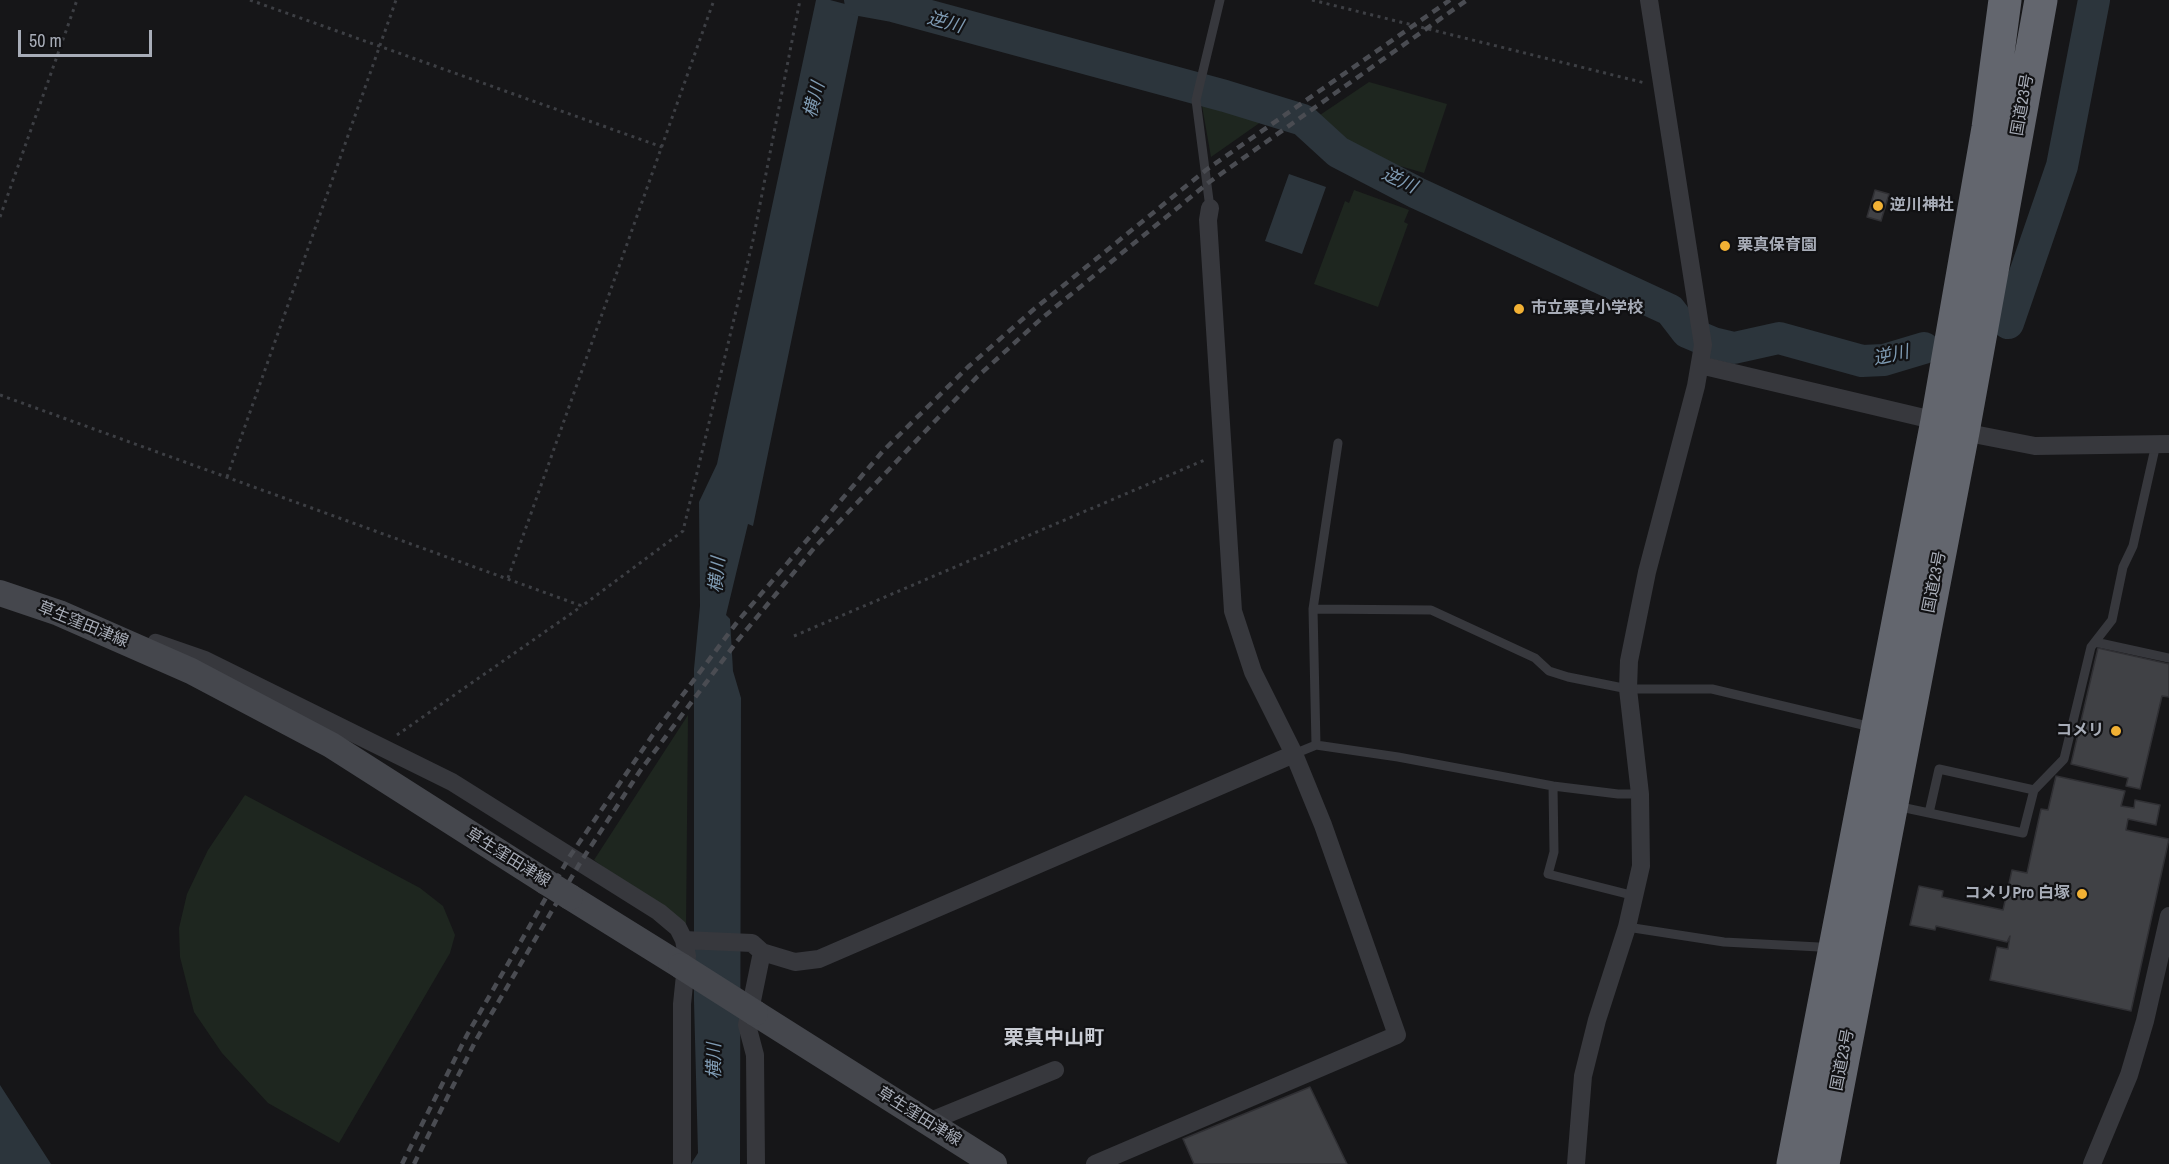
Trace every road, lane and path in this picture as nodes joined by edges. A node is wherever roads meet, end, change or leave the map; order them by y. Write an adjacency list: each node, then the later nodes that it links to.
1 (77, 0): 15 (path)
2 (250, 0): 11 (path)
3 (396, 0): 11 (path)
4 (714, 0): 13 (path)
5 (800, 0): 25 (path)
6 (1220, 0): 14 (lane)
7 (1312, 0): 12 (path)
8 (1649, 0): 12 (street)
9 (2005, 0): 18 (highway, 国道23号)
10 (2041, 0): 18 (highway, 国道23号)
11 (380, 46): 13 (path); 22 (path)
12 (1664, 88): 16 (street)
13 (662, 147): 23 (path)
14 (1210, 208): 21 (street)
15 (0, 217)
16 (1700, 365): 18 (street); 31 (street)
17 (0, 395): 22 (path)
18 (1950, 427): 20 (street); 39 (highway, 国道23号); 54 (highway, 国道23号)
19 (1338, 443): 26 (lane)
20 (2162, 444): 28 (lane)
21 (1223, 452): 27 (path); 35 (street)
22 (226, 477): 23 (path)
23 (508, 578): 25 (path)
24 (0, 593): 29 (main road, 草生窪田津線)
25 (582, 606): 34 (path)
26 (1313, 609): 31 (lane); 33 (lane)
27 (794, 636)
28 (2095, 642): 30 (lane); 37 (lane)
29 (147, 652): 34 (street); 48 (main road, 草生窪田津線, bridge)
30 (2169, 658)
31 (1628, 689): 32 (lane); 38 (street)
32 (1863, 725)
33 (1316, 745): 35 (lane); 36 (lane)
34 (383, 746): 44 (street)
35 (1294, 754): 45 (street); 52 (street)
36 (1553, 786): 38 (lane); 41 (lane)
37 (2034, 790): 40 (lane); 40 (lane)
38 (1640, 794): 41 (street)
39 (1892, 805): 40 (lane); 55 (highway, 国道23号)
40 (1929, 813)
41 (1635, 896): 43 (street)
42 (2169, 916): 56 (street)
43 (1628, 927): 46 (lane); 53 (street)
44 (688, 941): 45 (street); 49 (street)
45 (757, 947): 50 (street)
46 (1819, 947)
47 (1055, 1070): 48 (street)
48 (928, 1122): 51 (main road, 草生窪田津線)
49 (682, 1164)
50 (756, 1164)
51 (994, 1164)
52 (1095, 1164)
53 (1576, 1164)
54 (1793, 1164)
55 (1823, 1164)
56 (2092, 1164)

